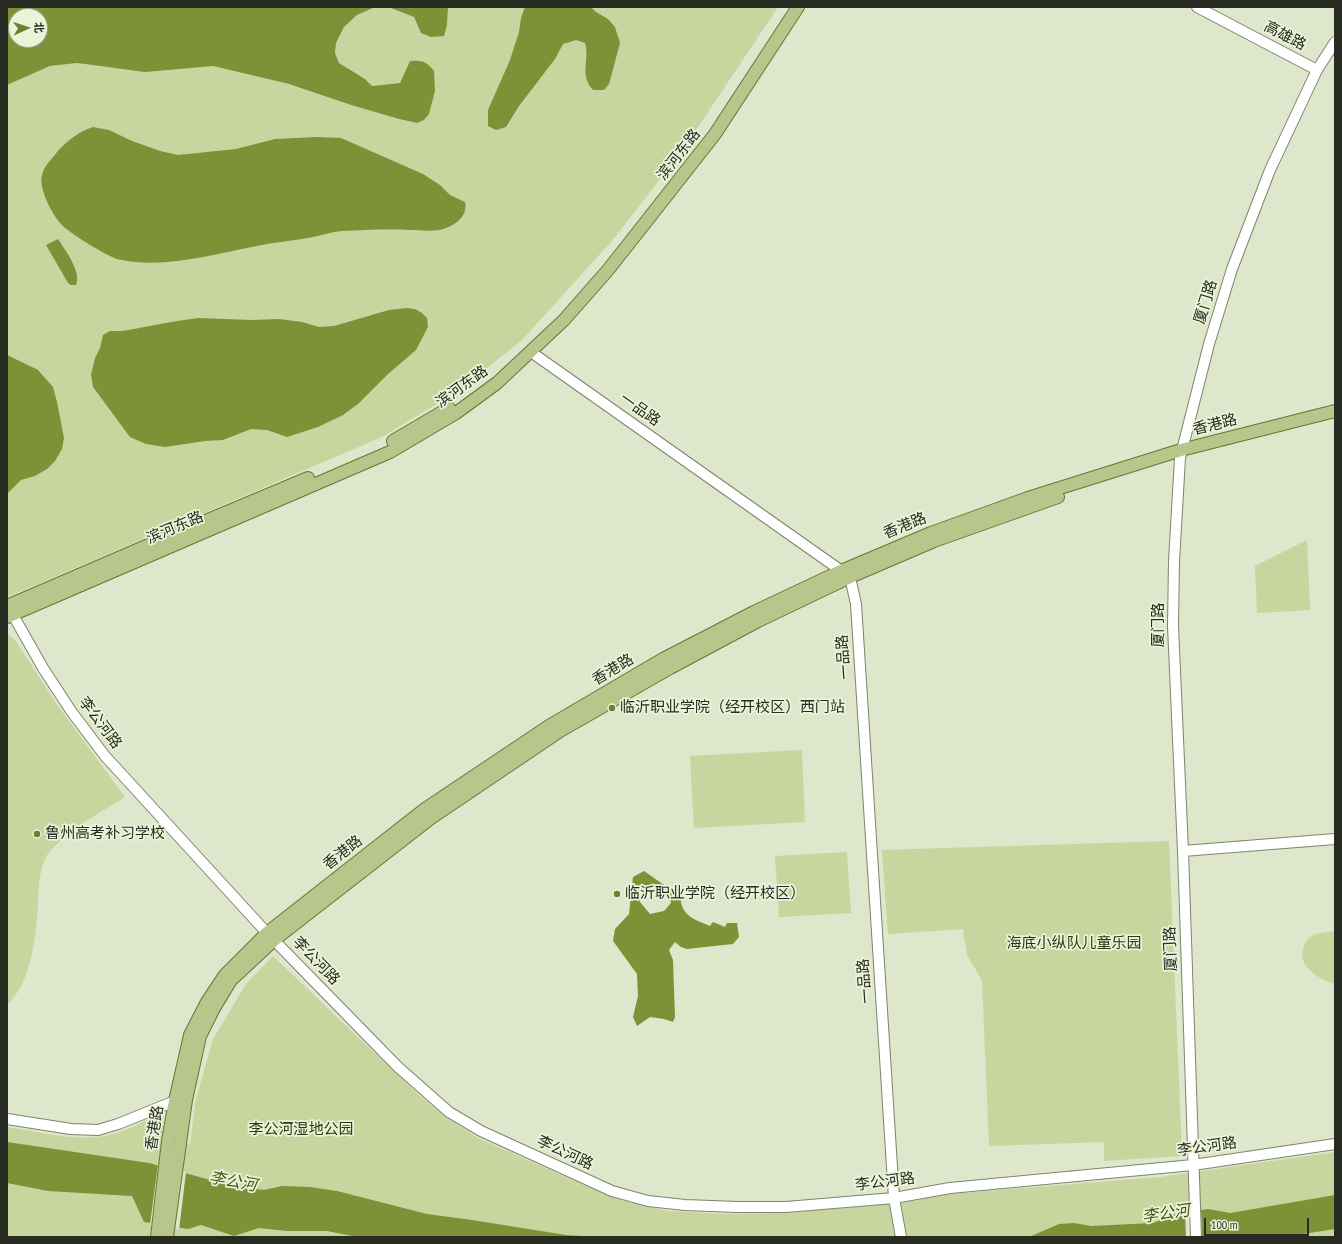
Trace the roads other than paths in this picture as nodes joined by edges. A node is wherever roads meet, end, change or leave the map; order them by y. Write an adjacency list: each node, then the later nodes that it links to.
1 (789, 7): 11 (main road, 滨河东路)
2 (798, 7): 6 (main road, 滨河东路)
3 (1197, 7): 5 (street, 高雄路)
4 (1335, 42): 5 (street, 厦门路)
5 (1317, 70): 9 (street, 厦门路)
6 (532, 352): 10 (street, 一品路); 11 (main road, 滨河东路)
7 (1335, 411): 9 (main road, 香港路)
8 (1335, 420): 9 (main road, 香港路)
9 (1181, 454): 10 (main road, 香港路); 13 (street, 厦门路)
10 (846, 574): 14 (main road, 香港路); 20 (street, 一品路)
11 (9, 613): 14 (street, 李公河路)
12 (1335, 839): 13 (street)
13 (1183, 851): 19 (street, 厦门路)
14 (270, 936): 15 (main road, 香港路); 17 (main road, 香港路); 20 (street, 李公河路)
15 (175, 1101): 16 (street); 17 (main road, 香港路)
16 (7, 1119)
17 (174, 1141): 21 (main road, 香港路); 22 (main road, 香港路)
18 (1335, 1144): 19 (street, 李公河路)
19 (1193, 1165): 20 (street, 李公河路); 24 (street, 厦门路)
20 (894, 1198): 23 (street, 一品路)
21 (157, 1237)
22 (167, 1237)
23 (901, 1237)
24 (1196, 1237)

